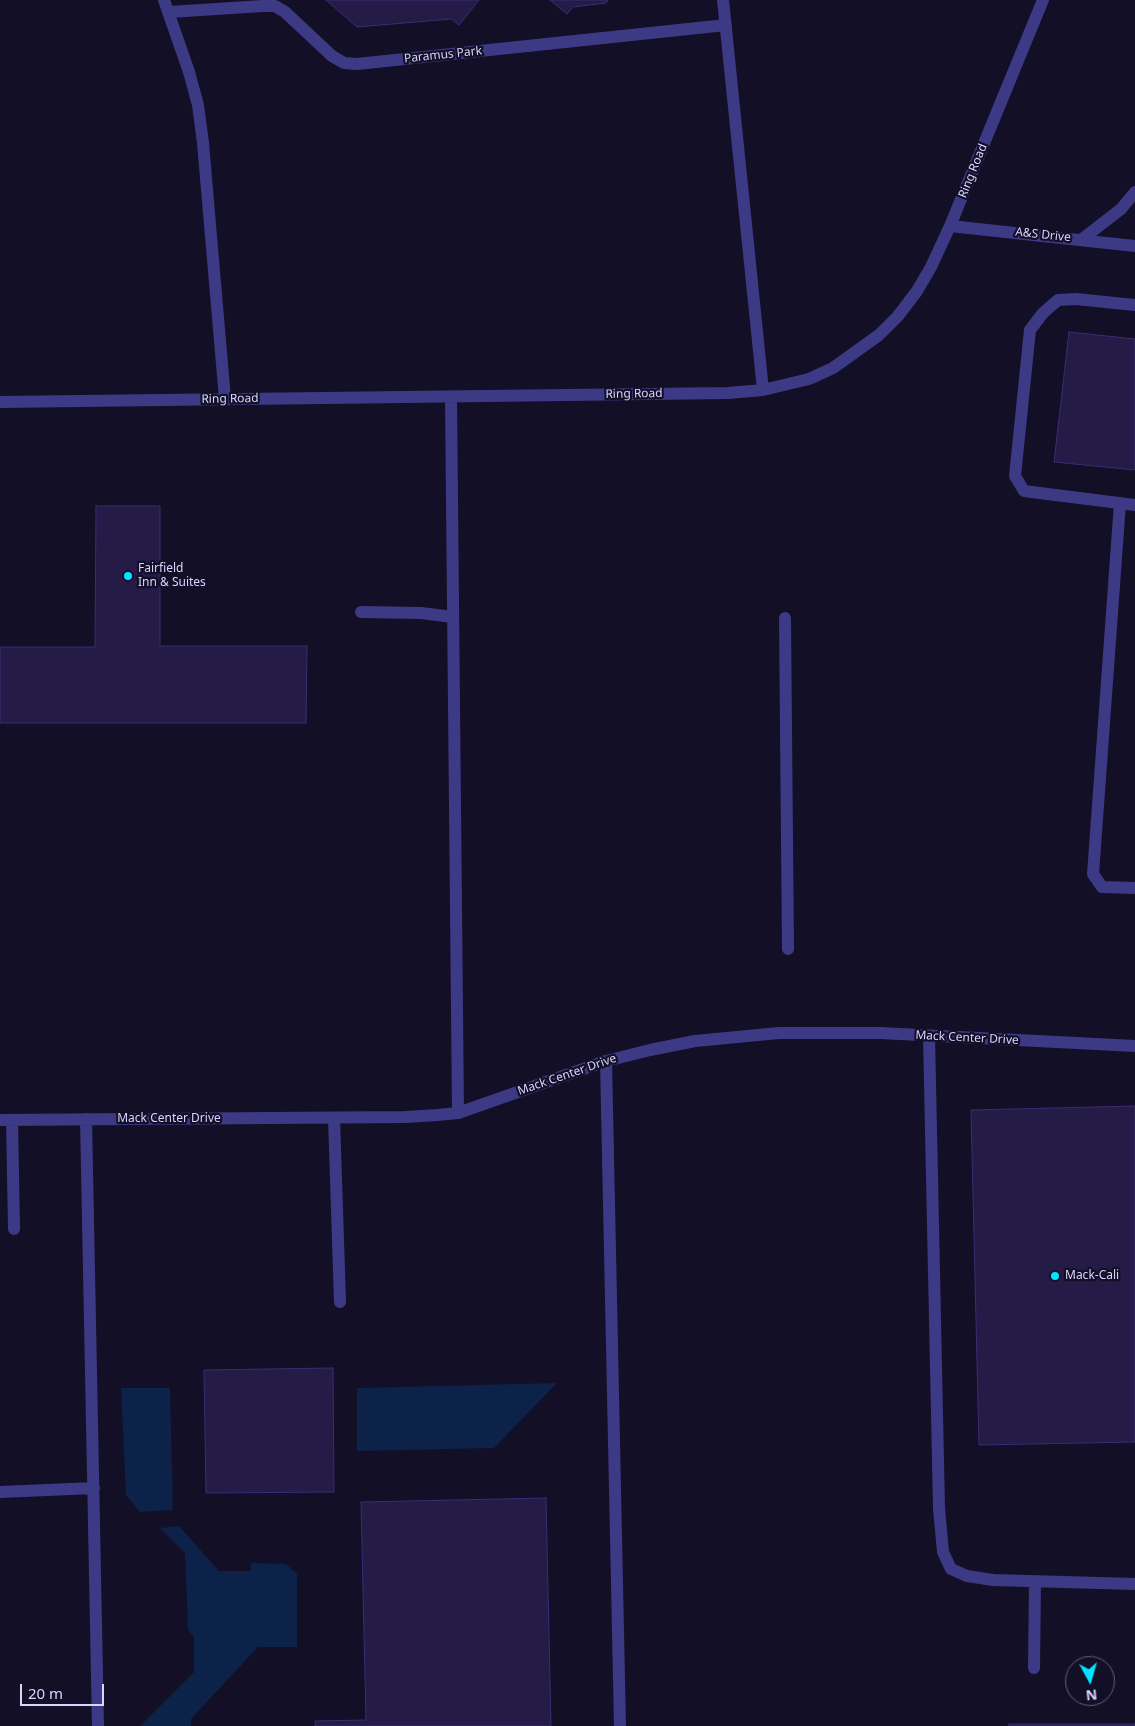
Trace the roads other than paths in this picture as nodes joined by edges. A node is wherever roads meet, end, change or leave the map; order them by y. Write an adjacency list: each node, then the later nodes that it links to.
1 (723, 0): 4 (street)
2 (1043, 0): 6 (street, Ring Road)
3 (167, 6): 4 (street, Paramus Park); 12 (street)
4 (726, 24): 10 (street)
5 (1135, 192): 7 (street)
6 (950, 226): 7 (street, A&S Drive); 10 (street, Ring Road)
7 (1081, 240): 8 (street, A&S Drive)
8 (1135, 246)
9 (1135, 305): 14 (street)
10 (762, 390): 11 (street, Ring Road)
11 (451, 397): 12 (street, Ring Road); 17 (street)
12 (225, 399): 13 (street, Ring Road)
13 (0, 402)
14 (1120, 503): 15 (street); 19 (street)
15 (1135, 504)
16 (361, 612): 17 (street)
17 (453, 617): 24 (street)
18 (785, 618): 20 (street)
19 (1135, 888)
20 (788, 949)
21 (929, 1036): 22 (street, Mack Center Drive); 23 (street, Mack Center Drive); 32 (street)
22 (1135, 1046)
23 (606, 1060): 24 (street, Mack Center Drive); 36 (street)
24 (458, 1113): 25 (street, Mack Center Drive)
25 (334, 1118): 26 (street, Mack Center Drive); 29 (street)
26 (86, 1119): 27 (street, Mack Center Drive); 30 (street)
27 (6, 1120): 28 (street)
28 (14, 1229)
29 (340, 1302)
30 (94, 1488): 31 (street); 35 (street)
31 (0, 1492)
32 (1035, 1582): 33 (street); 34 (street)
33 (1135, 1584)
34 (1034, 1668)
35 (98, 1726)
36 (620, 1726)

